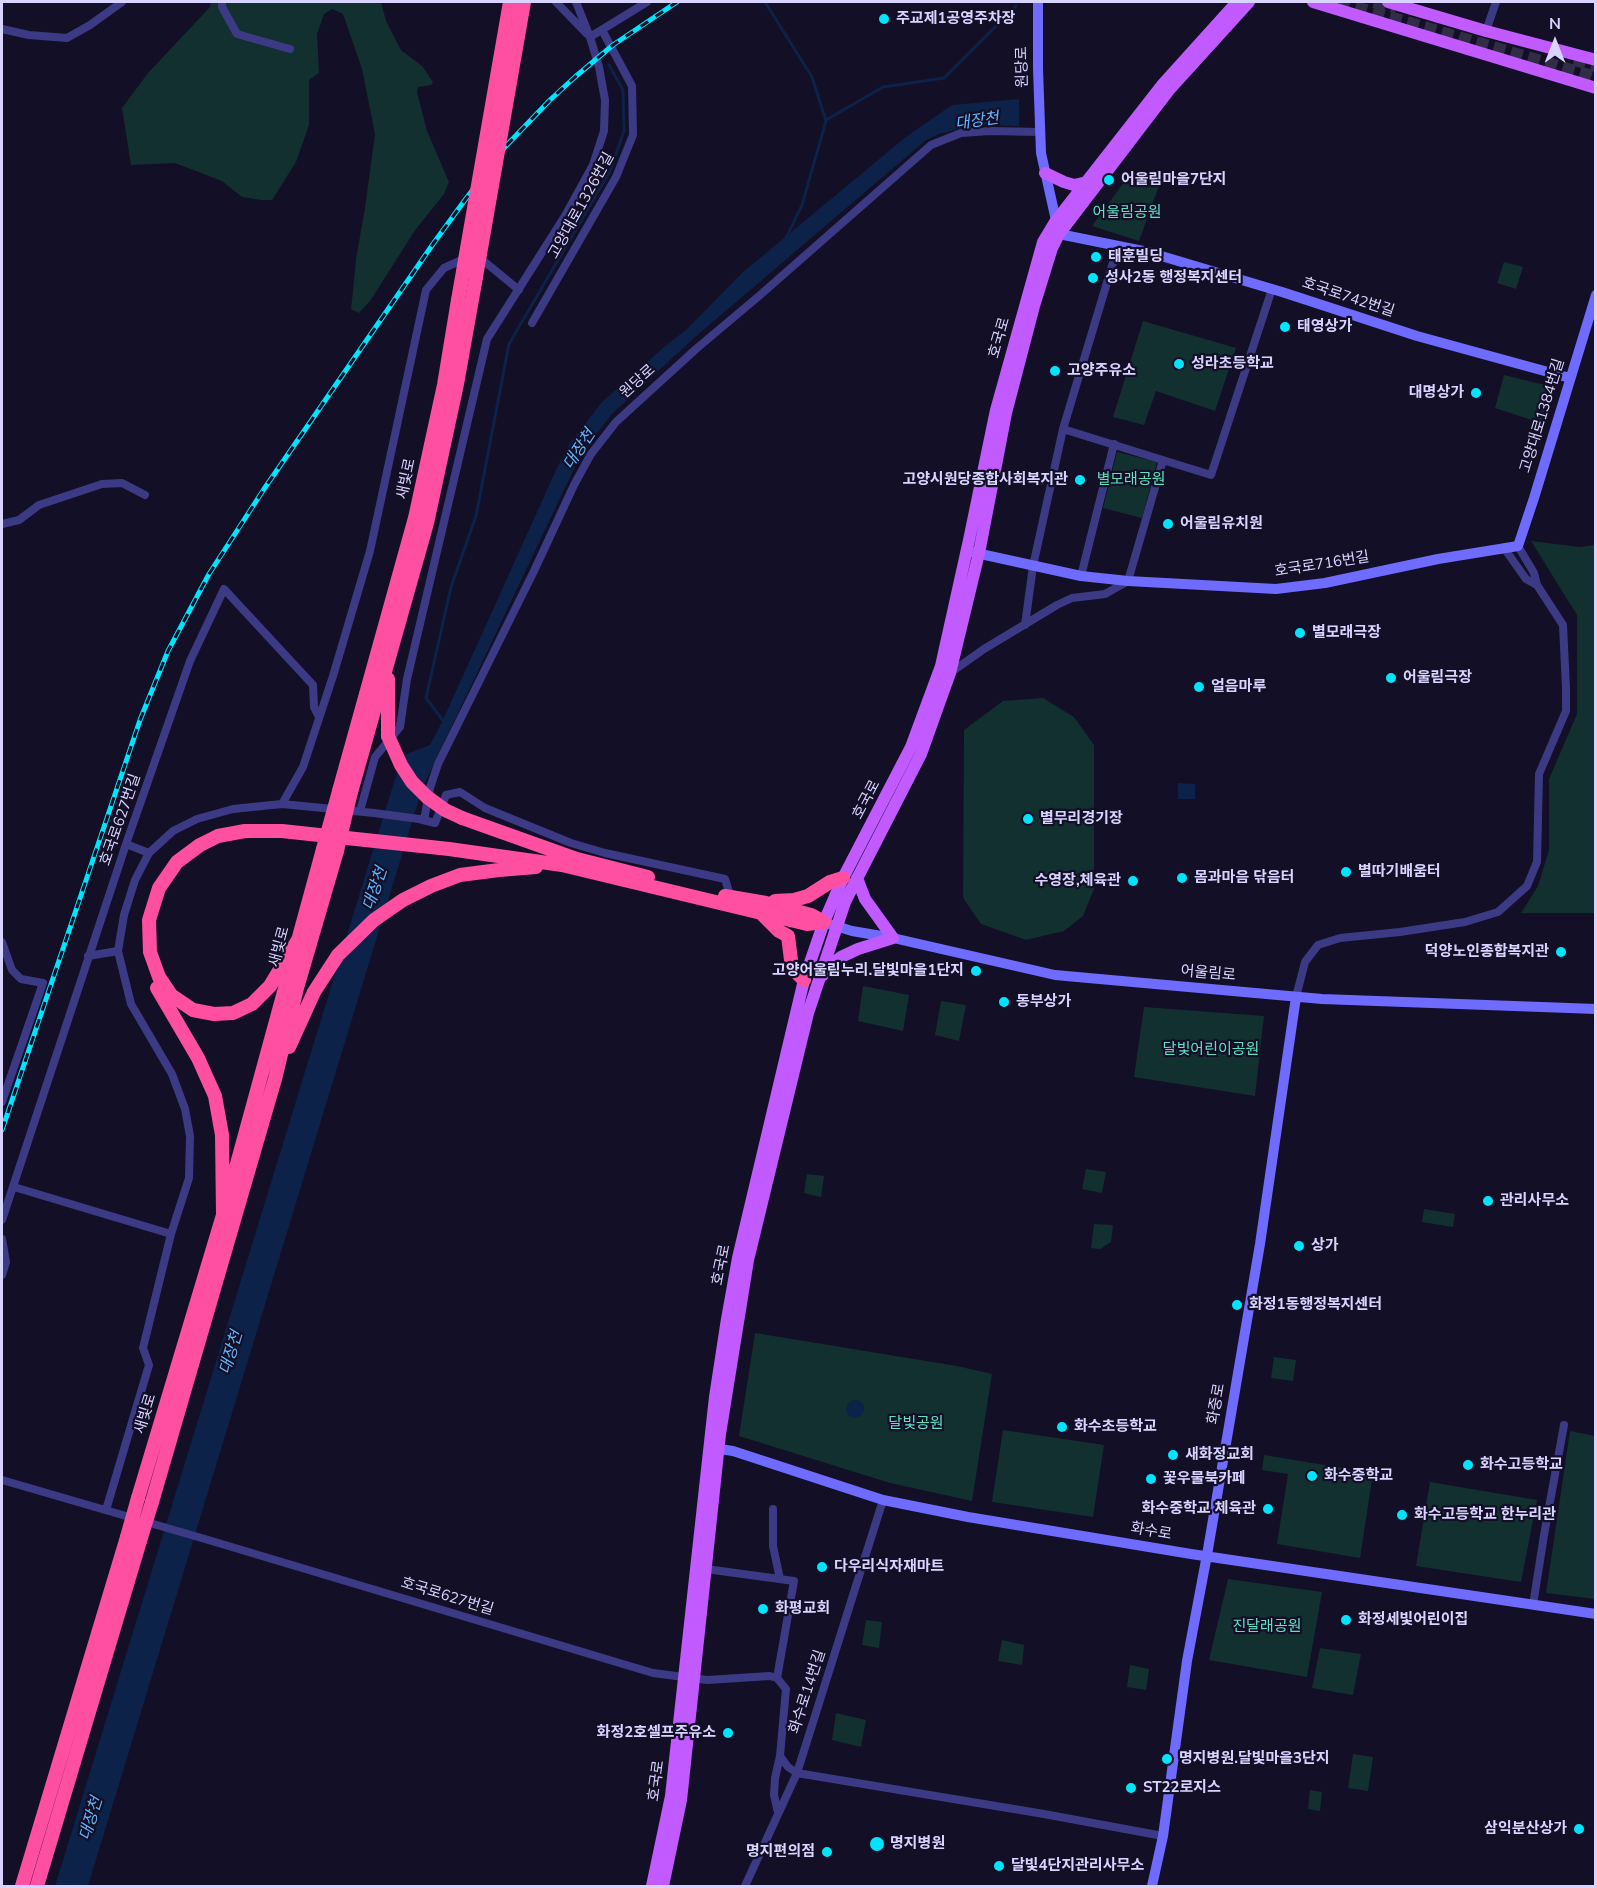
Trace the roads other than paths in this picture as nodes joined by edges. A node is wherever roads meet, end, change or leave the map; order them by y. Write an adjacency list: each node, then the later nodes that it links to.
1 (122, 2): 15 (street)
2 (222, 2): 20 (street)
3 (510, 2): 49 (highway, 새빛로, bridge)
4 (524, 2): 46 (highway, 새빛로, bridge)
5 (556, 2): 19 (street)
6 (576, 2): 19 (street, 고양대로1326번길)
7 (647, 2): 16 (street)
8 (1038, 2): 23 (street, 원당로)
9 (1237, 2): 14 (main road, 호국로)
10 (1249, 2): 18 (main road, 호국로)
11 (1313, 2): 22 (main road)
12 (1388, 2): 17 (main road)
13 (1496, 2): 17 (street)
14 (1220, 20): 18 (main road); 25 (main road, 호국로)
15 (2, 29)
16 (602, 30): 19 (street); 31 (street, 고양대로1326번길)
17 (1486, 31): 21 (main road)
18 (1219, 35): 26 (main road, 호국로)
19 (590, 37): 29 (street, 고양대로1326번길)
20 (290, 49)
21 (1596, 60)
22 (1596, 86)
23 (1040, 132): 24 (street, 원당로); 52 (street, 원당로)
24 (1045, 172): 25 (main road); 26 (street, 원당로)
25 (1087, 182): 26 (main road, 호국로)
26 (1057, 228): 27 (street, 호국로742번길); 40 (main road, 호국로)
27 (1118, 246): 28 (street, 호국로742번길); 33 (street)
28 (1272, 289): 32 (street, 호국로742번길); 35 (street)
29 (519, 290): 48 (street); 51 (street, 고양대로1326번길)
30 (1596, 295): 32 (street, 고양대로1384번길)
31 (532, 323)
32 (1570, 378): 38 (street, 고양대로1384번길)
33 (1063, 429): 34 (street); 41 (street)
34 (1114, 444): 35 (street); 42 (street)
35 (1163, 460): 43 (street)
36 (145, 495): 37 (street)
37 (2, 524)
38 (1518, 546): 39 (street, 호국로716번길); 44 (street)
39 (1504, 548): 43 (street, 호국로716번길); 44 (street)
40 (973, 552): 41 (street, 호국로716번길); 47 (main road, 호국로); 60 (main road, 호국로)
41 (1033, 566): 42 (street, 호국로716번길); 45 (street)
42 (1081, 576): 43 (street, 호국로716번길)
43 (1128, 581): 45 (street)
44 (1538, 585): 71 (street)
45 (1025, 625): 47 (street)
46 (388, 658): 49 (highway, 새빛로); 59 (highway, bridge)
47 (950, 673): 60 (main road, 호국로)
48 (319, 717): 50 (street); 54 (street, 호국로627번길)
49 (345, 791): 56 (highway, 새빛로, bridge)
50 (282, 804): 51 (street); 57 (street)
51 (360, 811): 52 (street)
52 (421, 820): 61 (street)
53 (348, 836): 55 (highway); 64 (highway); 76 (highway)
54 (126, 844): 57 (street); 68 (street, 호국로627번길)
55 (449, 845): 58 (highway); 59 (highway)
56 (330, 850): 64 (highway, 새빛로); 73 (highway, 새빛로)
57 (149, 853): 67 (street)
58 (562, 865): 62 (highway); 73 (highway)
59 (615, 868): 61 (highway)
60 (850, 878): 62 (highway); 63 (main road, 호국로); 65 (main road)
61 (731, 898): 62 (highway)
62 (764, 908): 63 (highway); 69 (highway)
63 (830, 924): 65 (street, 어울림로); 69 (main road, 호국로); 70 (main road, 호국로)
64 (301, 935): 76 (highway, 새빛로)
65 (893, 938): 70 (main road); 71 (street, 어울림로)
66 (2, 942): 74 (street)
67 (118, 951): 68 (street); 78 (street)
68 (88, 956): 75 (street, 호국로627번길)
69 (804, 980): 82 (main road, 호국로)
70 (819, 980): 82 (main road, 호국로)
71 (1296, 997): 72 (street, 어울림로); 88 (street, 화중로)
72 (1596, 1009)
73 (275, 1079): 87 (highway, 새빛로, bridge)
74 (2, 1102)
75 (14, 1186): 77 (street, 호국로627번길); 78 (street)
76 (223, 1215): 87 (highway, 새빛로, bridge)
77 (2, 1220)
78 (171, 1234): 86 (street)
79 (2, 1239): 80 (street)
80 (2, 1275)
81 (1564, 1425): 91 (street)
82 (714, 1448): 84 (street, 화수로); 89 (main road, 호국로); 95 (main road, 호국로)
83 (2, 1480): 86 (street)
84 (883, 1500): 88 (street, 화수로); 97 (street, 화수로14번길)
85 (773, 1509): 90 (street)
86 (106, 1510): 95 (street, 호국로627번길)
87 (133, 1539): 93 (highway, 새빛로)
88 (1207, 1555): 91 (street, 화수로); 99 (street, 화중로)
89 (706, 1569): 90 (street); 95 (main road, 호국로)
90 (780, 1579): 94 (street)
91 (1533, 1605): 92 (street, 화수로)
92 (1596, 1614)
93 (108, 1628): 100 (highway, 새빛로); 101 (highway, 새빛로)
94 (777, 1678): 95 (street); 96 (street)
95 (690, 1679): 102 (main road, 호국로); 103 (main road, 호국로)
96 (780, 1756): 97 (street); 98 (street)
97 (797, 1773): 98 (street, 화수로14번길); 99 (street)
98 (778, 1815): 104 (street, 화수로14번길)
99 (1163, 1836): 105 (street, 화중로)
100 (22, 1887)
101 (36, 1887)
102 (652, 1887)
103 (663, 1887)
104 (745, 1887)
105 (1152, 1887)

